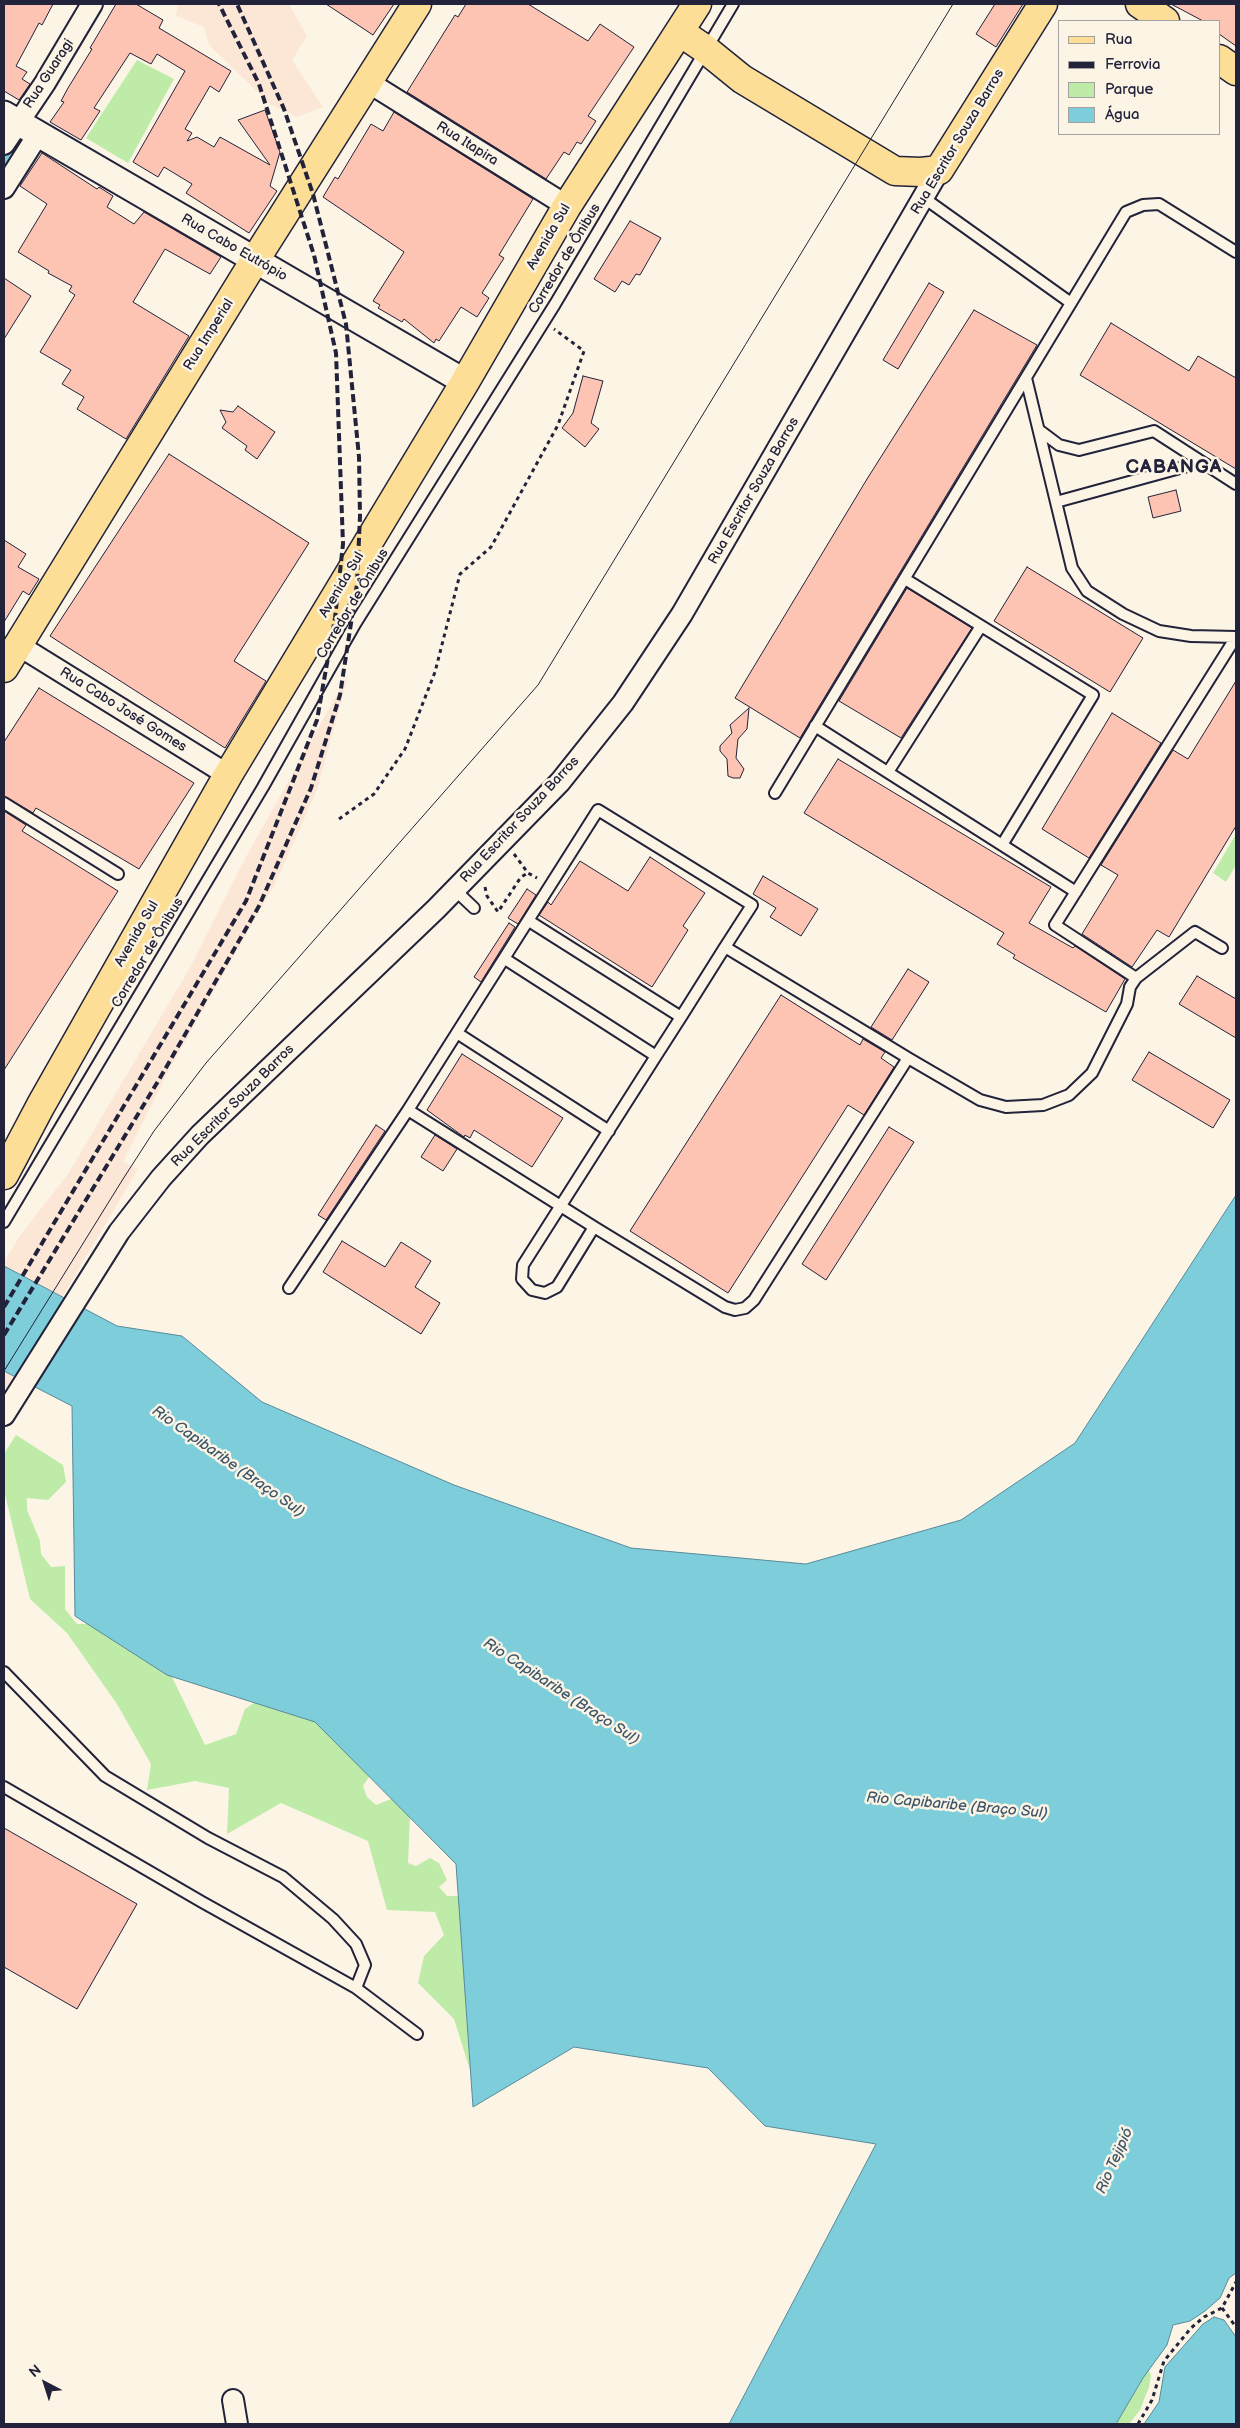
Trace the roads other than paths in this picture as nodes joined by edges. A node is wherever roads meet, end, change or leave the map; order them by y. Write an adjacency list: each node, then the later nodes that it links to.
1 (92, 4): 13 (street, Rua Guaragi)
2 (417, 4): 12 (main road, Rua Imperial)
3 (697, 4): 8 (main road, Avenida Sul)
4 (733, 4): 9 (lane, Corredor de Ônibus)
5 (1043, 4): 15 (main road, Rua Escritor Souza Barros)
6 (1140, 4): 7 (main road)
7 (1164, 20)
8 (680, 32): 9 (main road); 17 (main road, Avenida Sul)
9 (705, 49): 15 (main road); 55 (lane, Corredor de Ônibus)
10 (1220, 60): 11 (main road)
11 (1236, 71)
12 (368, 82): 17 (street, Rua Itapira); 19 (main road, Rua Imperial)
13 (20, 123): 14 (street, Rua Guaragi); 16 (street); 19 (street, Rua Cabo Eutrópio)
14 (4, 144)
15 (928, 180): 20 (lane); 39 (street, Rua Escritor Souza Barros)
16 (4, 188)
17 (567, 206): 22 (main road, Avenida Sul)
18 (1236, 252): 20 (lane)
19 (255, 260): 22 (street, Rua Cabo Eutrópio); 30 (main road, Rua Imperial)
20 (1071, 303): 21 (lane)
21 (1026, 378): 23 (lane); 27 (lane)
22 (465, 382): 34 (main road, Avenida Sul)
23 (1039, 429): 24 (lane); 26 (lane)
24 (1202, 462): 25 (lane); 26 (lane)
25 (1236, 484)
26 (1056, 502): 29 (lane)
27 (905, 579): 28 (lane); 32 (lane)
28 (981, 626): 33 (lane); 37 (lane)
29 (1236, 637): 40 (lane)
30 (18, 645): 31 (main road, Rua Imperial); 34 (street, Rua Cabo José Gomes)
31 (4, 668)
32 (816, 726): 33 (lane); 35 (lane)
33 (888, 772): 37 (lane)
34 (228, 775): 53 (main road, Avenida Sul)
35 (775, 793)
36 (4, 803): 38 (lane)
37 (1002, 845): 40 (lane)
38 (118, 874)
39 (455, 890): 41 (lane); 58 (street, Rua Escritor Souza Barros)
40 (1076, 892): 46 (lane)
41 (474, 908)
42 (529, 921): 43 (lane); 45 (lane); 47 (lane)
43 (725, 947): 47 (lane); 50 (lane)
44 (1222, 948): 46 (lane)
45 (505, 960): 48 (lane); 49 (lane)
46 (1136, 978): 50 (lane)
47 (681, 1017): 49 (lane)
48 (457, 1033): 51 (lane); 52 (lane)
49 (656, 1056): 52 (lane)
50 (908, 1058): 56 (lane)
51 (408, 1110): 54 (lane); 57 (lane)
52 (609, 1131): 54 (lane)
53 (6, 1163)
54 (560, 1207): 56 (lane); 56 (lane)
55 (4, 1222)
56 (594, 1227)
57 (289, 1288)
58 (4, 1415)
59 (4, 1672): 61 (lane)
60 (4, 1788): 61 (lane)
61 (356, 1988): 62 (lane)
62 (417, 2034)
63 (233, 2400): 64 (street)
64 (237, 2424)

